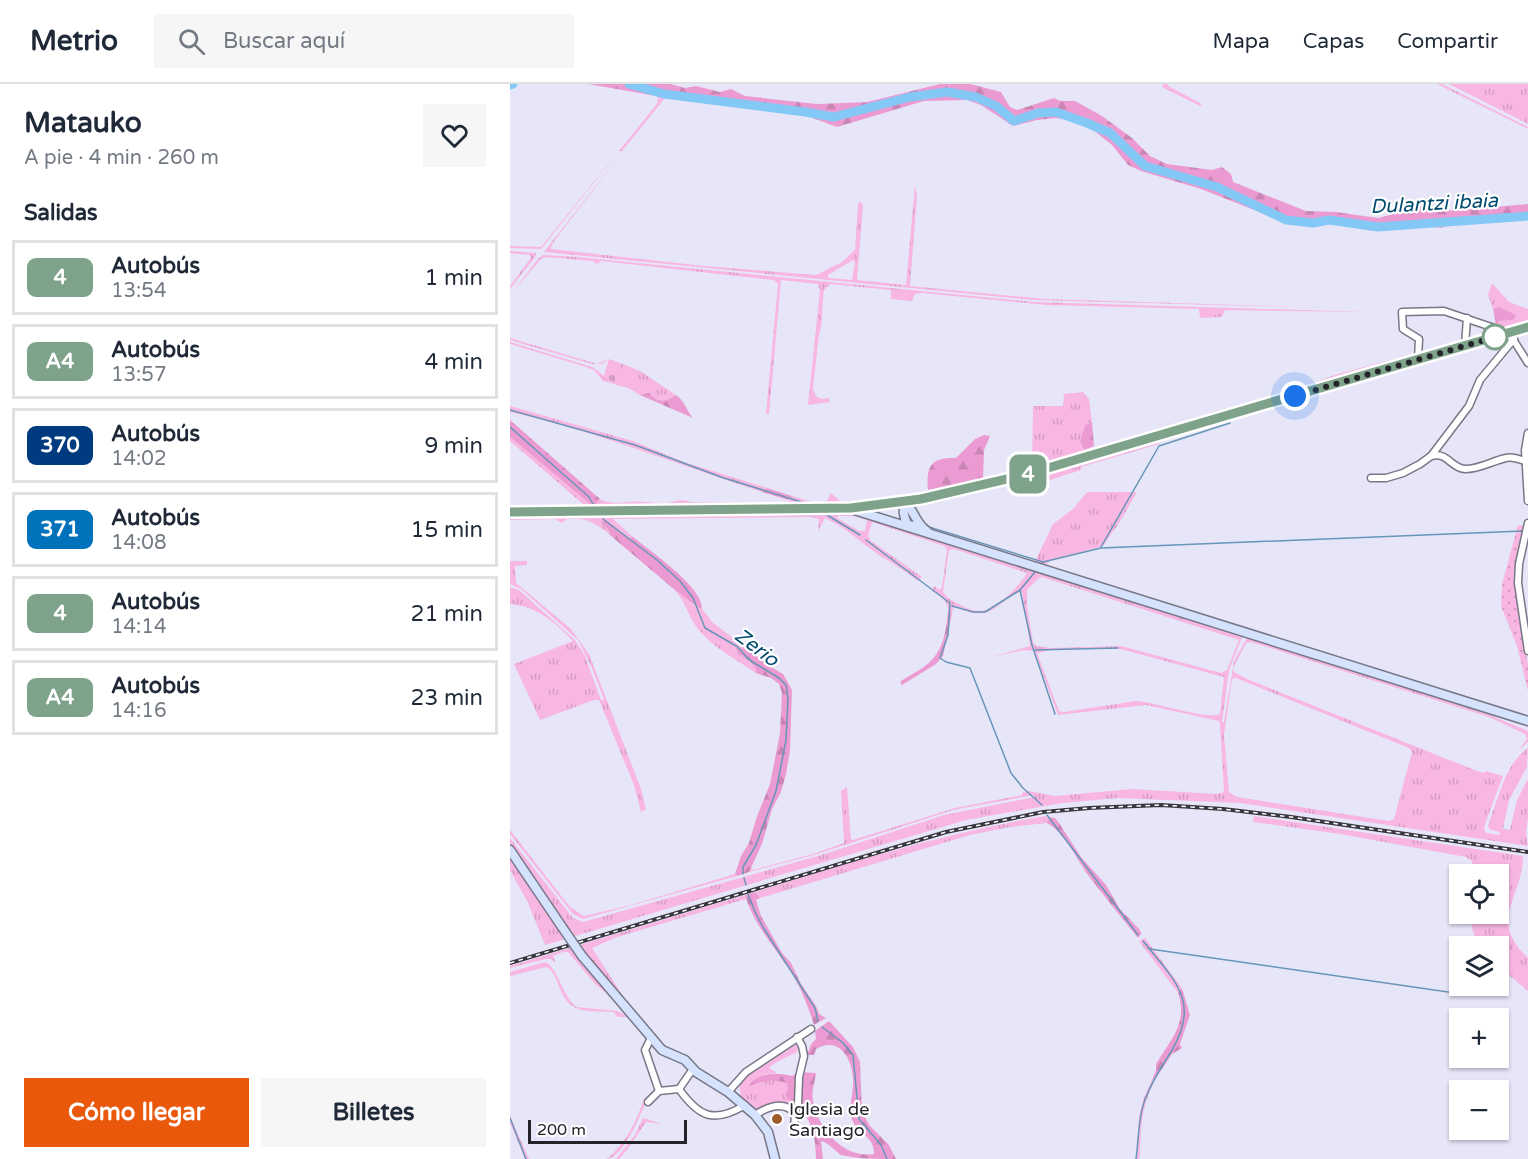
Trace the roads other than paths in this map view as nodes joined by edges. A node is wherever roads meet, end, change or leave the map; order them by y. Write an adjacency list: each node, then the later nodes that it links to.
1 (1467, 318): 3 (street); 4 (street); 5 (street)
2 (1528, 327): 3 (main road)
3 (1511, 336): 4 (main road); 6 (street); 8 (street)
4 (1465, 346): 5 (main road)
5 (1418, 359): 11 (main road)
6 (1528, 363)
7 (1528, 434): 9 (street)
8 (1431, 456): 9 (street); 10 (street)
9 (1525, 461): 12 (street)
10 (1371, 478)
11 (921, 499): 13 (main road); 16 (street)
12 (1528, 501)
13 (905, 502): 14 (main road); 16 (street)
14 (851, 508): 15 (main road); 16 (street)
15 (510, 512)
16 (913, 523): 19 (street)
17 (1528, 523): 18 (street)
18 (1528, 651)
19 (1528, 721)
20 (510, 850): 22 (street, bridge)
21 (811, 1029): 23 (street)
22 (651, 1038): 24 (street); 26 (street)
23 (797, 1038): 27 (street); 30 (street)
24 (693, 1069): 25 (street); 27 (street)
25 (679, 1089): 26 (street); 29 (street)
26 (659, 1091): 28 (street)
27 (728, 1092): 29 (street)
28 (648, 1102)
29 (745, 1105): 31 (street)
30 (795, 1113): 31 (street); 32 (street)
31 (755, 1115): 33 (street)
32 (794, 1130)
33 (775, 1159)

